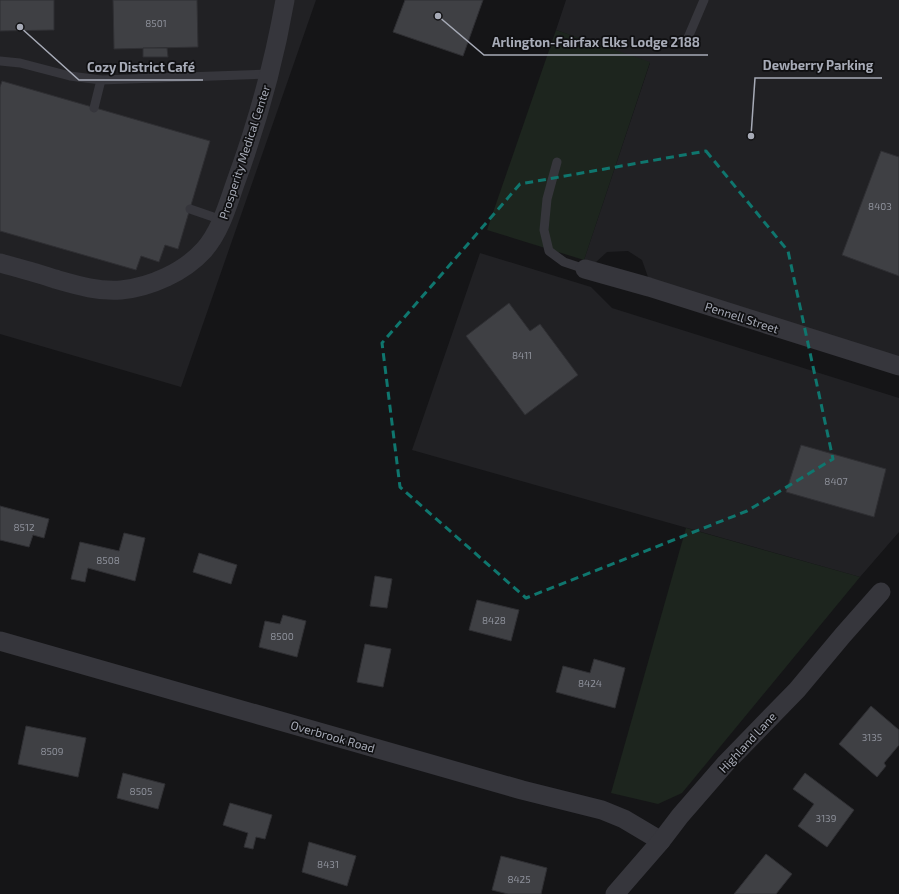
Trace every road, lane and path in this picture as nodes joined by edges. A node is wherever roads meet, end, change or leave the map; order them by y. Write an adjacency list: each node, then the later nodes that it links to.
1 (285, 0): 5 (street, Prosperity Medical Center)
2 (704, 0): 3 (lane)
3 (687, 40)
4 (0, 61): 6 (lane)
5 (269, 74): 6 (lane); 10 (street, Prosperity Medical Center)
6 (102, 80): 7 (lane)
7 (94, 108)
8 (557, 162): 12 (lane)
9 (190, 209): 10 (lane)
10 (222, 220): 11 (street, Prosperity Medical Center)
11 (0, 263)
12 (585, 269): 13 (street, Pennell Street)
13 (899, 366)
14 (881, 592): 16 (street, Highland Lane)
15 (0, 641): 16 (street, Overbrook Road)
16 (661, 841): 17 (street, Highland Lane)
17 (615, 894)

